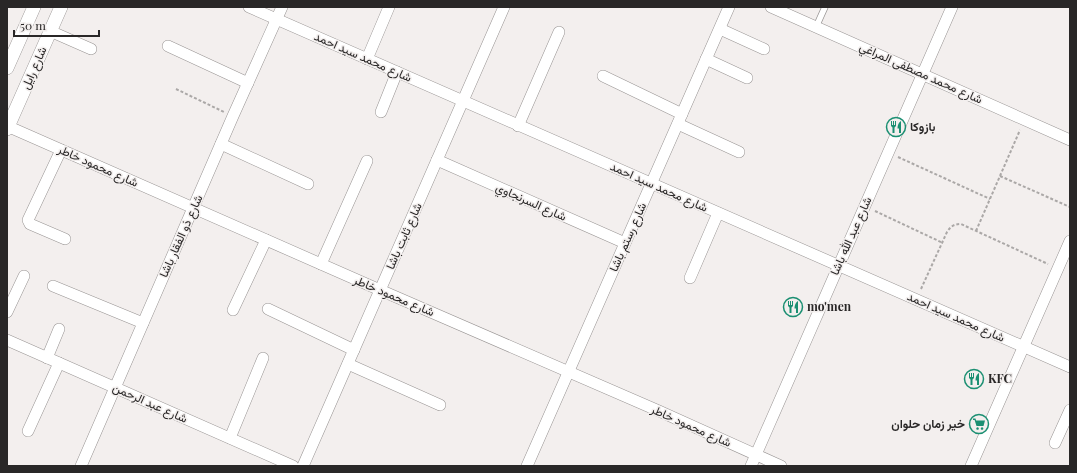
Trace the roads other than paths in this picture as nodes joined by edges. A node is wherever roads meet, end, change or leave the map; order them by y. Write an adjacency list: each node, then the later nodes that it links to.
1 (61, 7): 14 (street, شارع رايل)
2 (249, 7): 11 (street, شارع محمد سيد احمد)
3 (282, 7): 11 (street, شارع ذو الفقار باشا)
4 (389, 7): 19 (street)
5 (504, 7): 27 (street, شارع ثابت باشا)
6 (729, 7): 13 (street, شارع رستم باشا)
7 (771, 7): 12 (street, شارع محمد مصطفى المراغي)
8 (826, 7): 12 (lane)
9 (952, 7): 23 (street, شارع عبد الله باشا)
10 (31, 8): 21 (street, شارع رايل)
11 (276, 19): 19 (street, شارع محمد سيد احمد); 26 (street, شارع ذو الفقار باشا)
12 (816, 27): 23 (street, شارع محمد مصطفى المراغي)
13 (720, 29): 18 (street); 20 (street, شارع رستم باشا)
14 (50, 31): 17 (street); 31 (street, شارع رايل)
15 (559, 32): 30 (street)
16 (168, 46): 26 (street)
17 (91, 49)
18 (764, 49)
19 (367, 59): 22 (street, شارع محمد سيد احمد)
20 (706, 60): 25 (street); 29 (street, شارع رستم باشا)
21 (7, 68)
22 (397, 72): 27 (street, شارع محمد سيد احمد); 28 (street)
23 (922, 74): 32 (street, شارع محمد مصطفى المراغي); 47 (street, شارع عبد الله باشا)
24 (603, 76): 29 (street)
25 (747, 78)
26 (248, 82): 33 (street, شارع ذو الفقار باشا)
27 (463, 101): 30 (street, شارع محمد سيد احمد); 36 (street, شارع ثابت باشا)
28 (381, 112)
29 (680, 119): 35 (street); 39 (street, شارع رستم باشا)
30 (518, 126): 39 (street, شارع محمد سيد احمد)
31 (7, 127): 34 (street, شارع محمود خاطر)
32 (1070, 140)
33 (222, 144): 38 (street); 40 (street, شارع ذو الفقار باشا)
34 (61, 150): 40 (street, شارع محمود خاطر); 42 (street)
35 (739, 152)
36 (437, 160): 45 (street, شارع السرنجاوي); 51 (street, شارع ثابت باشا)
37 (367, 161): 46 (street)
38 (308, 184)
39 (652, 184): 41 (street, شارع محمد سيد احمد); 45 (street, شارع رستم باشا)
40 (193, 208): 43 (street, شارع محمود خاطر); 55 (street, شارع ذو الفقار باشا)
41 (718, 213): 47 (street, شارع محمد سيد احمد); 49 (street)
42 (65, 239)
43 (266, 240): 46 (street, شارع محمود خاطر); 53 (street)
44 (1070, 241): 58 (street)
45 (625, 243): 65 (street, شارع رستم باشا)
46 (321, 264): 51 (street, شارع محمود خاطر)
47 (839, 266): 58 (street, شارع محمد سيد احمد); 72 (street, شارع عبد الله باشا)
48 (24, 276): 54 (street)
49 (690, 278)
50 (53, 286): 55 (street)
51 (380, 290): 59 (street, شارع ثابت باشا); 65 (street, شارع محمود خاطر)
52 (268, 309): 59 (street)
53 (233, 310)
54 (7, 312)
55 (143, 323): 66 (street, شارع ذو الفقار باشا)
56 (59, 329): 60 (street)
57 (7, 340): 60 (street, شارع عبد الرحمن)
58 (1023, 347): 64 (street, شارع محمد سيد احمد); 79 (street)
59 (354, 350): 63 (street, شارع ثابت باشا)
60 (47, 358): 62 (street, شارع عبد الرحمن)
61 (263, 358): 70 (street)
62 (59, 363): 66 (street, شارع عبد الرحمن); 69 (street)
63 (348, 364): 67 (street); 76 (street, شارع ثابت باشا)
64 (1070, 367)
65 (569, 372): 72 (street, شارع محمود خاطر); 73 (street, شارع رستم باشا)
66 (115, 388): 70 (street, شارع عبد الرحمن); 74 (street, شارع ذو الفقار باشا)
67 (440, 405)
68 (1070, 410): 71 (street)
69 (28, 431)
70 (230, 438): 75 (street, شارع عبد الرحمن)
71 (1056, 443)
72 (756, 455): 77 (street, شارع عبد الله باشا); 78 (street, شارع محمود خاطر)
73 (531, 465)
74 (81, 466)
75 (294, 466)
76 (303, 466)
77 (751, 466)
78 (781, 466)
79 (971, 466)

